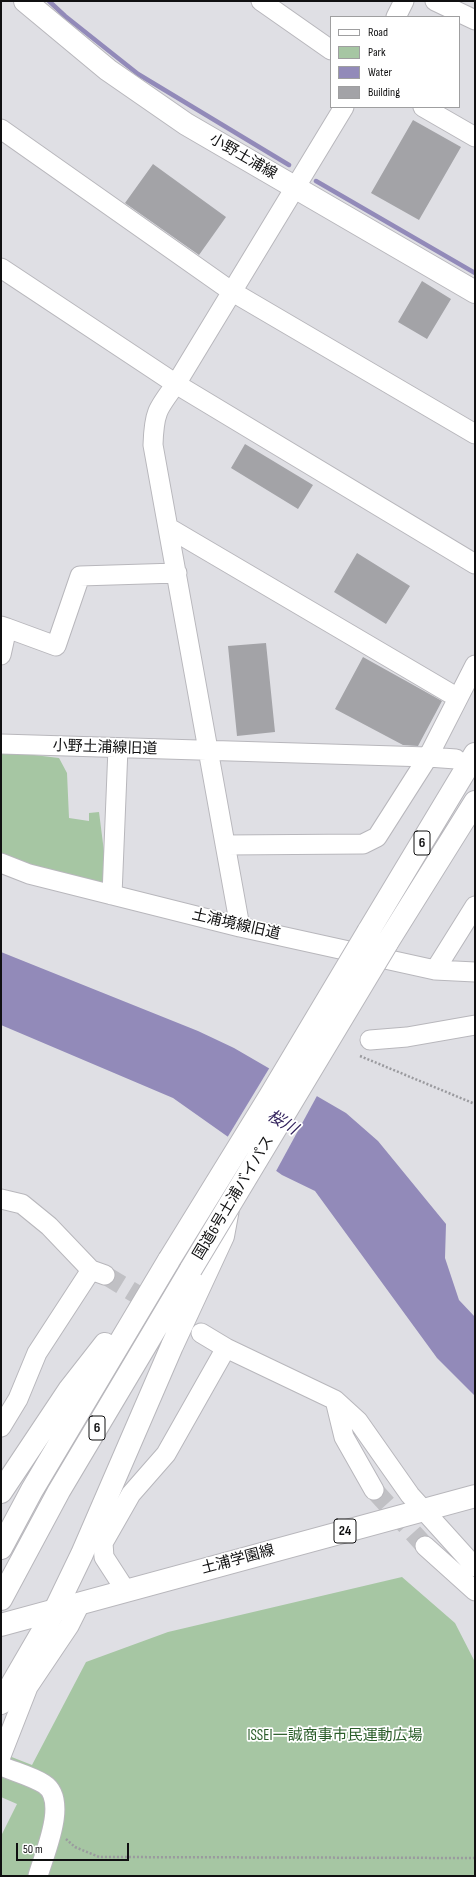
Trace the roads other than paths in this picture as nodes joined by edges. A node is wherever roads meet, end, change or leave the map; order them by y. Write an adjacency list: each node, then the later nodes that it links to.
1 (25, 1): 12 (main road, 小野土浦線)
2 (261, 1): 7 (street)
3 (404, 1): 5 (street)
4 (436, 1): 6 (street)
5 (396, 16)
6 (475, 20)
7 (330, 49)
8 (343, 108): 12 (street)
9 (425, 108): 11 (street)
10 (1, 128): 14 (street)
11 (475, 137)
12 (295, 187): 14 (street); 15 (main road, 小野土浦線)
13 (1, 268): 16 (street)
14 (231, 291): 16 (street); 17 (street)
15 (475, 292)
16 (176, 384): 18 (street); 19 (street)
17 (475, 434)
18 (169, 528): 20 (street); 24 (street)
19 (475, 564)
20 (177, 573): 21 (street); 27 (street)
21 (4, 627): 22 (street)
22 (1, 655)
23 (475, 665): 24 (street)
24 (458, 698): 28 (street)
25 (1, 744): 26 (street, 小野土浦線旧道)
26 (118, 748): 27 (street, 小野土浦線旧道); 33 (street)
27 (209, 750): 28 (street, 小野土浦線旧道); 31 (street)
28 (428, 757): 29 (street, 小野土浦線旧道); 31 (street)
29 (466, 757): 43 (main road, 国道6号土浦バイパス / 6, bridge)
30 (475, 802): 44 (main road, 国道6号土浦バイパス / 6, bridge)
31 (226, 845): 35 (street)
32 (1, 863): 33 (street, 土浦境線旧道)
33 (112, 895): 35 (street, 土浦境線旧道)
34 (475, 906): 36 (street)
35 (240, 927): 36 (street, 土浦境線旧道)
36 (435, 970): 37 (street, 土浦境線旧道)
37 (475, 972)
38 (475, 1024): 39 (street)
39 (370, 1040)
40 (1, 1199): 41 (street)
41 (22, 1204): 42 (street); 48 (street)
42 (1, 1215)
43 (164, 1267): 50 (main road); 54 (main road, 国道6号土浦バイパス / 6)
44 (197, 1274): 58 (main road, 国道6号土浦バイパス / 6); 60 (main road)
45 (201, 1333): 46 (street)
46 (226, 1348): 47 (street); 56 (street)
47 (335, 1400): 49 (street); 52 (street)
48 (1, 1427)
49 (374, 1490)
50 (1, 1492)
51 (475, 1496): 52 (main road, 土浦学園線 / 24)
52 (424, 1509): 55 (street); 56 (main road, 土浦学園線 / 24)
53 (425, 1546): 57 (street)
54 (1, 1548)
55 (475, 1566)
56 (126, 1591): 59 (main road, 土浦学園線 / 24)
57 (475, 1591)
58 (4, 1593)
59 (80, 1604): 60 (main road, 土浦学園線 / 24); 63 (street)
60 (55, 1610): 61 (main road, 土浦学園線 / 24); 62 (main road)
61 (1, 1625)
62 (1, 1703)
63 (1, 1756)
64 (1, 1766): 65 (street)
65 (38, 1876)

